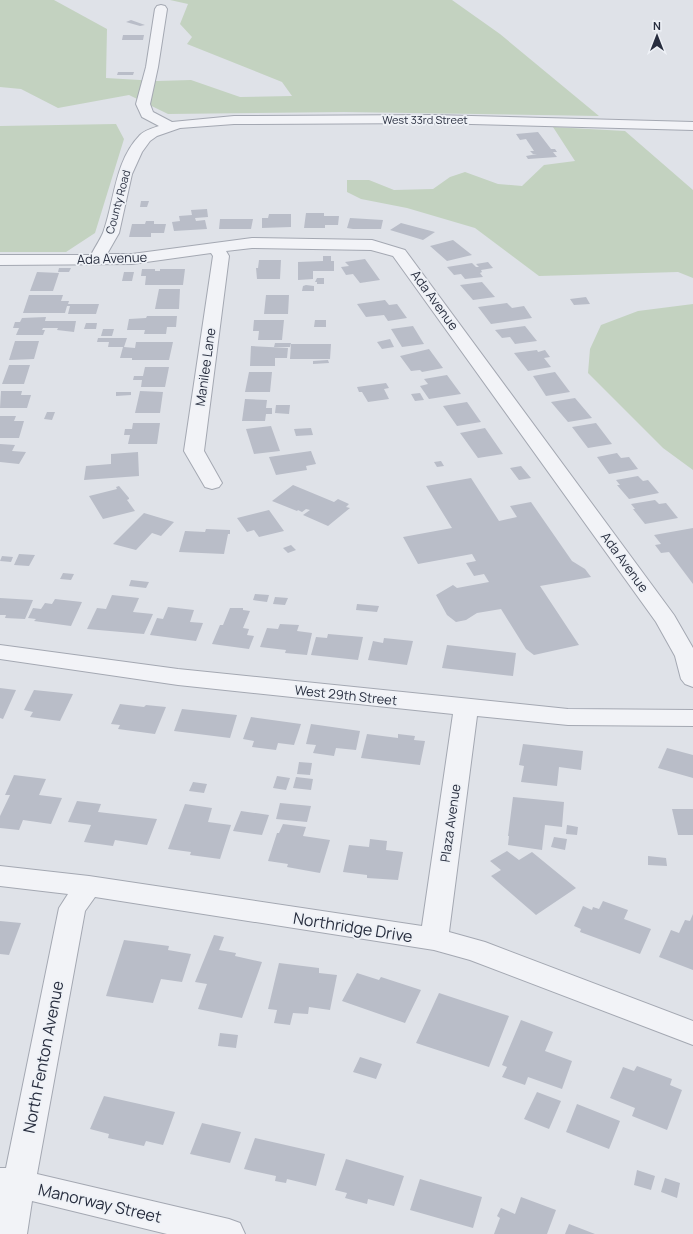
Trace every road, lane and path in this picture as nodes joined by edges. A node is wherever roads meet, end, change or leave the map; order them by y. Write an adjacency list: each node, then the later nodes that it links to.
1 (161, 9): 3 (street)
2 (693, 126): 3 (street, West 33rd Street)
3 (164, 128): 5 (street, County Road)
4 (216, 247): 5 (street, Ada Avenue); 7 (street, Manilee Lane); 9 (street, Ada Avenue)
5 (97, 259): 6 (street, Ada Avenue)
6 (1, 262)
7 (212, 483)
8 (0, 652): 10 (street, West 29th Street)
9 (693, 679)
10 (466, 708): 11 (street, West 29th Street); 14 (street, Plaza Avenue)
11 (693, 718)
12 (0, 876): 13 (street, Northridge Drive)
13 (89, 886): 14 (street, Northridge Drive); 16 (street, North Fenton Avenue)
14 (434, 939): 15 (street, Northridge Drive)
15 (693, 1032)
16 (9, 1183): 17 (street, North Fenton Avenue); 18 (street, Manorway Street)
17 (11, 1234)
18 (229, 1234)

